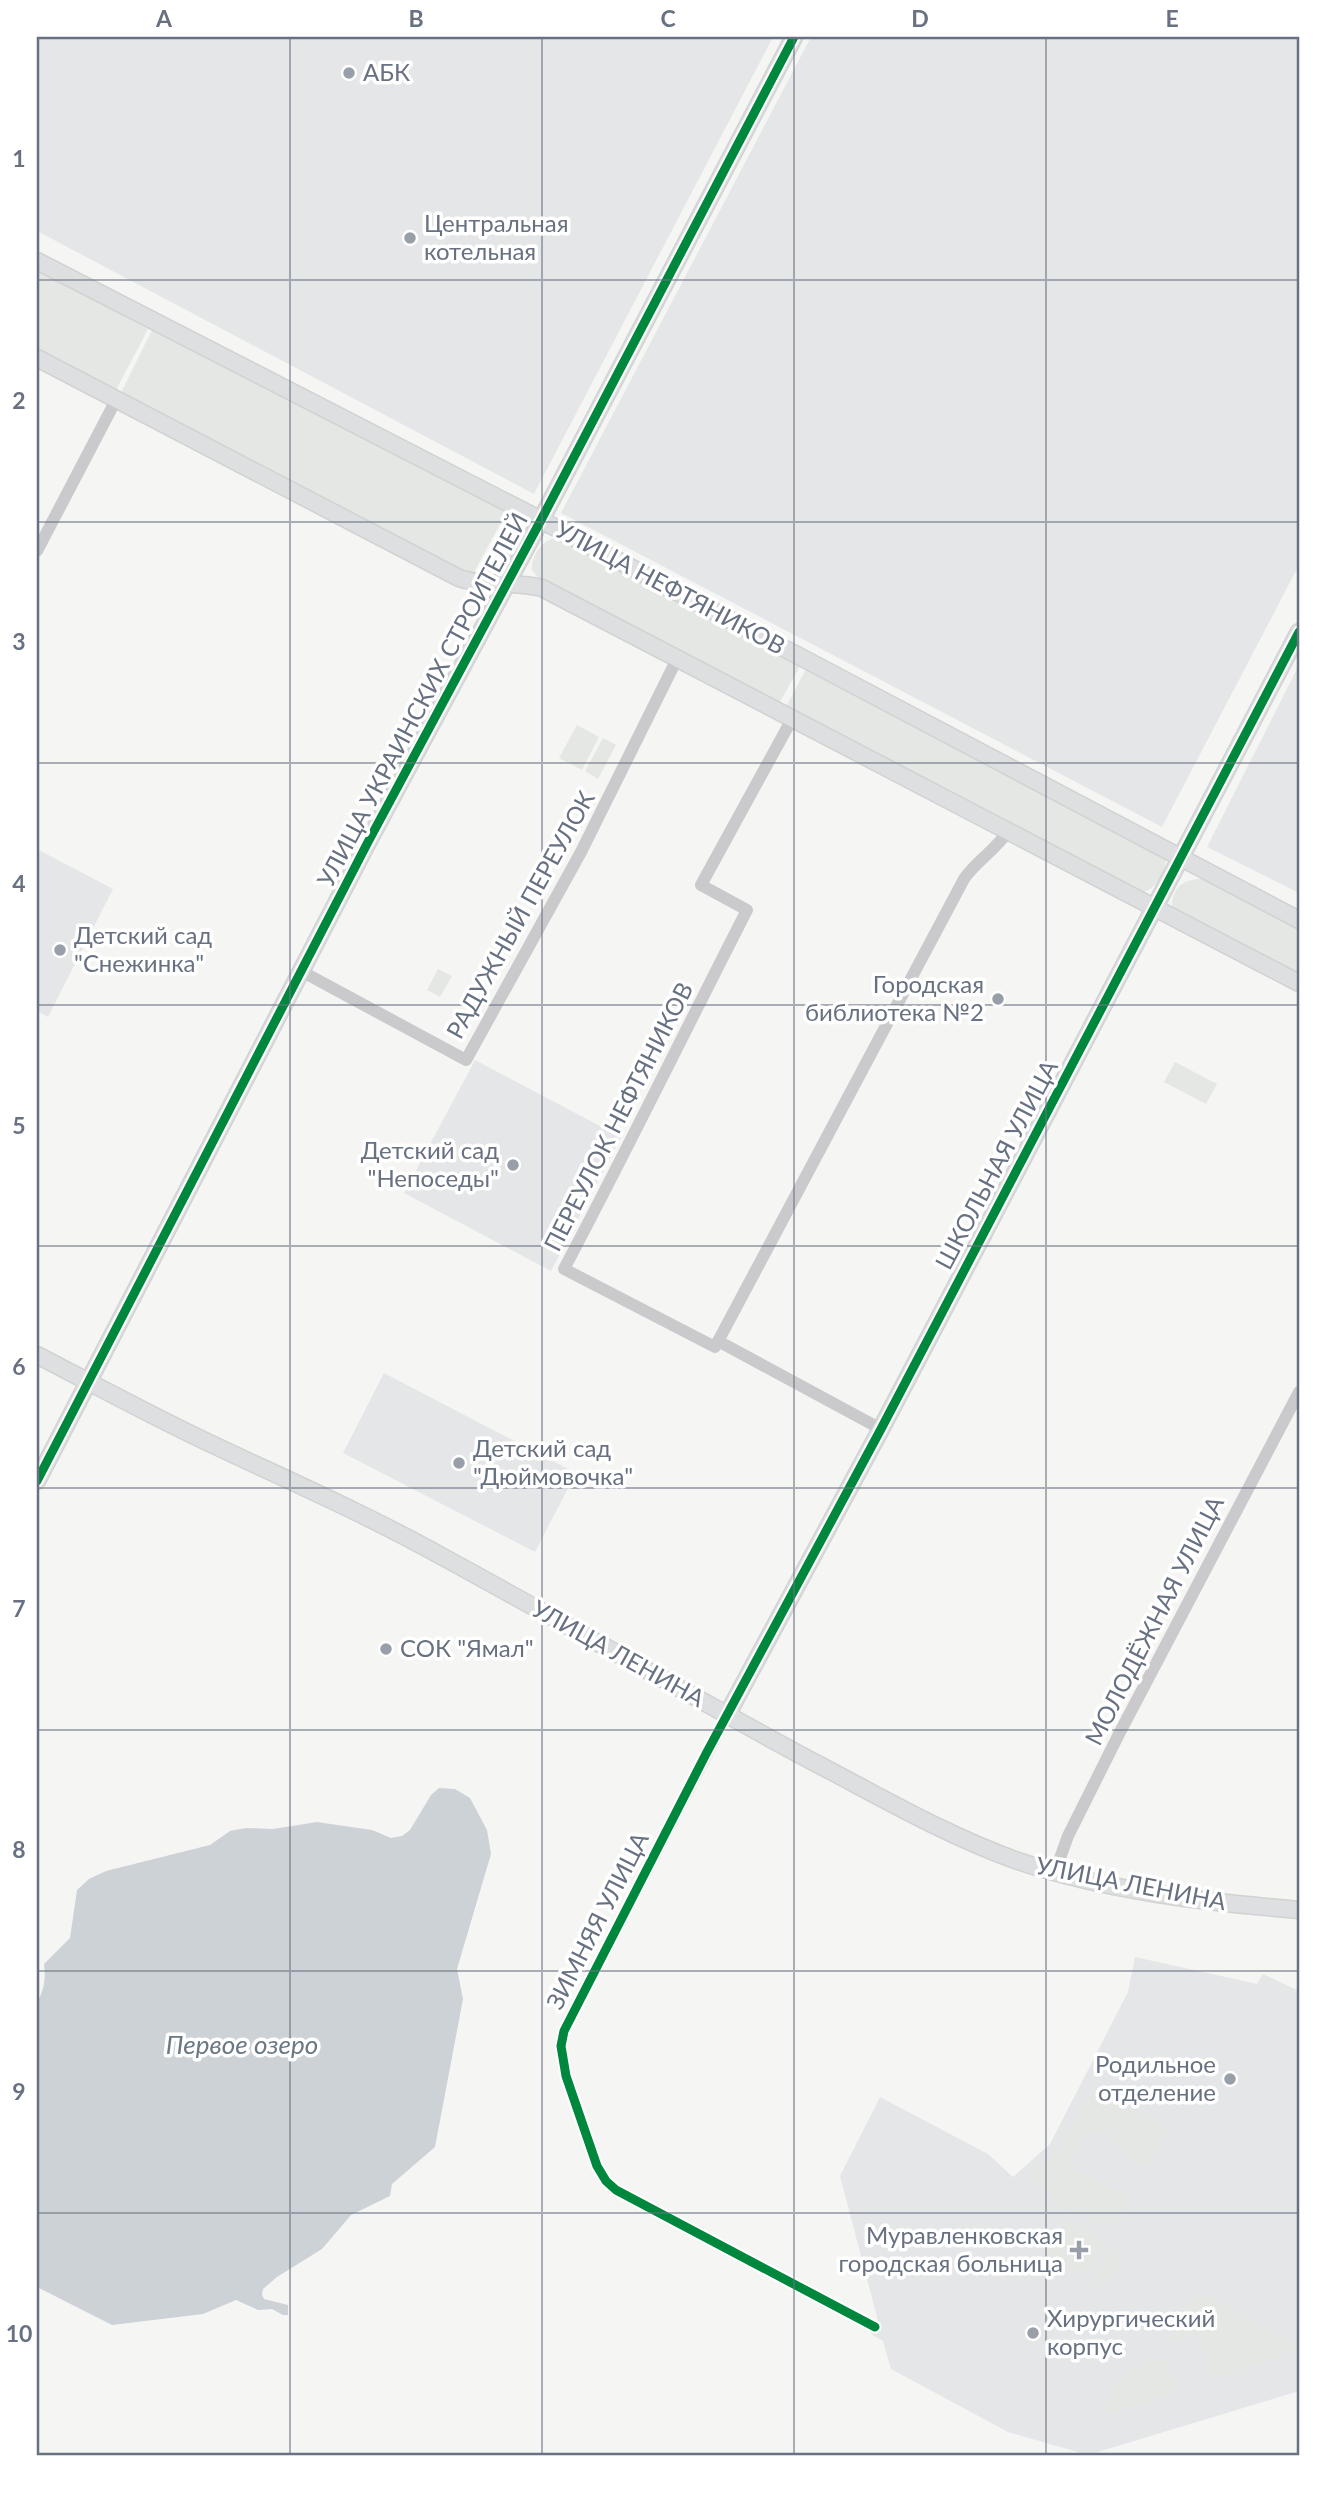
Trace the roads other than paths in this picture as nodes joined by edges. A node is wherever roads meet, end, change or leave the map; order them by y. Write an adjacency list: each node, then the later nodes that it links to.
1 (794, 37): 5 (main road, УЛИЦА УКРАИНСКИХ СТРОИТЕЛЕЙ)
2 (37, 261): 5 (main road, УЛИЦА НЕФТЯНИКОВ)
3 (37, 358): 4 (main road)
4 (116, 400): 6 (street); 7 (main road)
5 (541, 520): 7 (main road, УЛИЦА УКРАИНСКИХ СТРОИТЕЛЕЙ); 12 (main road, УЛИЦА НЕФТЯНИКОВ)
6 (37, 551)
7 (506, 583): 9 (main road); 15 (main road, УЛИЦА УКРАИНСКИХ СТРОИТЕЛЕЙ)
8 (1299, 632): 12 (main road, ШКОЛЬНАЯ УЛИЦА)
9 (677, 659): 10 (main road); 15 (street, РАДУЖНЫЙ ПЕРЕУЛОК)
10 (792, 719): 11 (main road); 17 (street, ПЕРЕУЛОК НЕФТЯНИКОВ)
11 (1008, 831): 13 (main road); 17 (street)
12 (1181, 858): 13 (main road, ШКОЛЬНАЯ УЛИЦА); 14 (main road, УЛИЦА НЕФТЯНИКОВ)
13 (1154, 908): 16 (main road); 21 (main road, ШКОЛЬНАЯ УЛИЦА)
14 (1299, 920)
15 (301, 971): 19 (main road, УЛИЦА УКРАИНСКИХ СТРОИТЕЛЕЙ)
16 (1299, 983)
17 (716, 1344): 21 (street, ПЕРЕУЛОК НЕФТЯНИКОВ)
18 (37, 1355): 19 (main road, УЛИЦА ЛЕНИНА)
19 (89, 1382): 22 (main road, УЛИЦА УКРАИНСКИХ СТРОИТЕЛЕЙ); 23 (main road, УЛИЦА ЛЕНИНА)
20 (1299, 1392): 24 (street, МОЛОДЁЖНАЯ УЛИЦА)
21 (881, 1429): 23 (main road, ШКОЛЬНАЯ УЛИЦА)
22 (37, 1480)
23 (727, 1715): 24 (main road, УЛИЦА ЛЕНИНА); 26 (street, ЗИМНЯЯ УЛИЦА)
24 (1055, 1872): 25 (main road, УЛИЦА ЛЕНИНА)
25 (1299, 1910)
26 (875, 2327)

